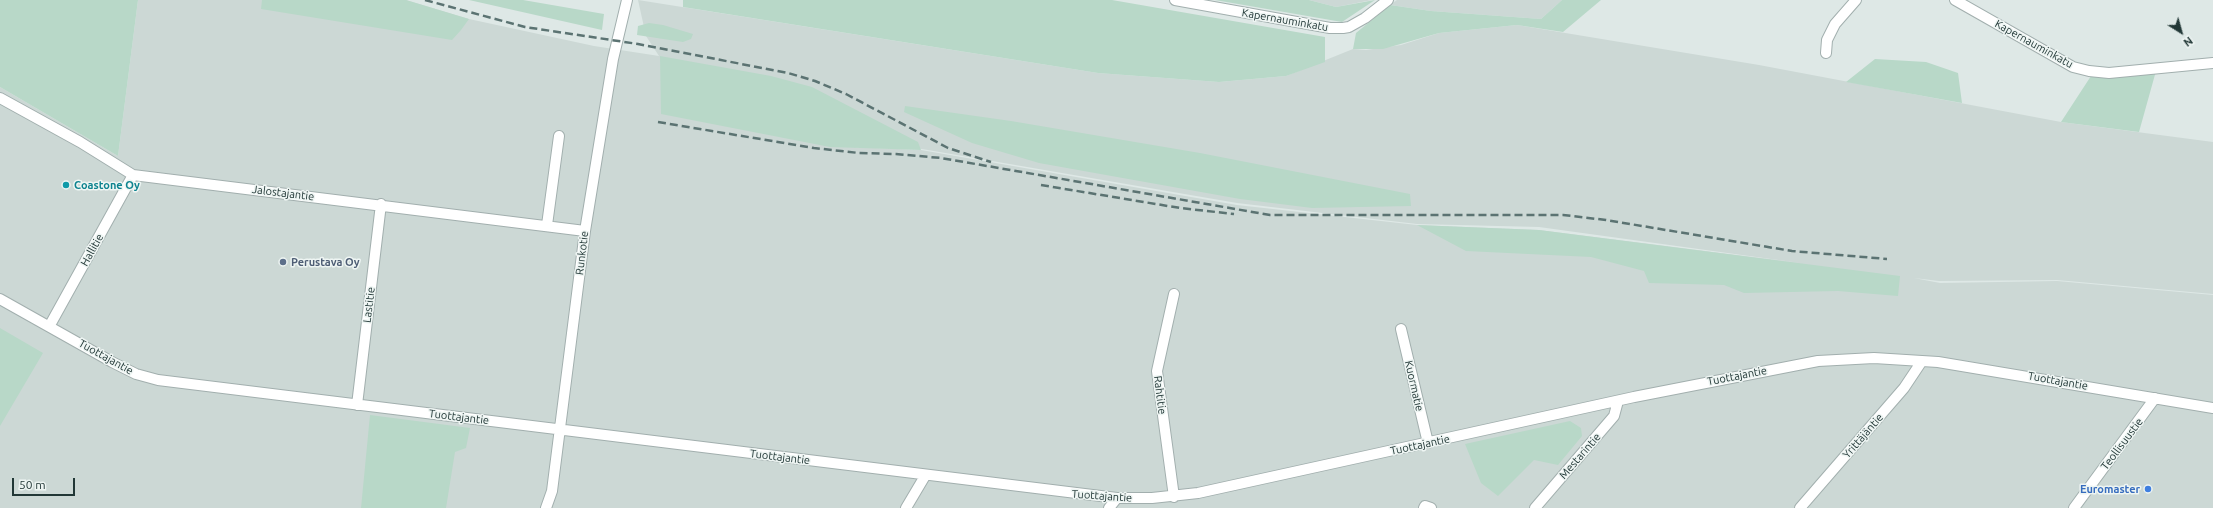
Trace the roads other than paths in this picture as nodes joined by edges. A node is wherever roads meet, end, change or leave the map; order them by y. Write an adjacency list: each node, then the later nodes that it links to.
1 (627, 0): 13 (street, Runkotie)
2 (1175, 0): 3 (street, Kapernauminkatu)
3 (1388, 0)
4 (1856, 0): 6 (street)
5 (1955, 0): 7 (street, Kapernauminkatu)
6 (1826, 53)
7 (2213, 63)
8 (0, 98): 10 (street, Jalostajantie)
9 (559, 136): 12 (street)
10 (134, 175): 11 (street, Jalostajantie); 16 (street, Hallitie)
11 (381, 204): 12 (street, Jalostajantie); 21 (street, Lastitie)
12 (548, 226): 13 (street, Jalostajantie)
13 (585, 231): 23 (street, Runkotie)
14 (1174, 294): 26 (street, Rahtitie)
15 (0, 298): 16 (street, Tuottajantie)
16 (50, 325): 21 (street, Tuottajantie)
17 (1401, 329): 24 (street, Kuormatie)
18 (1922, 360): 19 (street, Tuottajantie); 20 (street, Tuottajantie); 34 (street, Yrittäjäntie)
19 (2155, 398): 22 (street, Tuottajantie); 35 (street, Teollisuustie)
20 (1618, 401): 24 (street, Tuottajantie); 33 (street, Mestarintie)
21 (358, 405): 23 (street, Tuottajantie)
22 (2213, 408)
23 (560, 429): 25 (street, Tuottajantie); 28 (street, Runkotie)
24 (1428, 443): 26 (street, Tuottajantie)
25 (925, 476): 27 (street, Tuottajantie); 29 (street)
26 (1174, 497): 27 (street, Tuottajantie)
27 (1117, 498): 30 (street)
28 (546, 508)
29 (906, 508)
30 (1109, 508)
31 (1424, 508): 32 (street)
32 (1431, 508)
33 (1535, 508)
34 (1800, 508)
35 (2074, 508)

